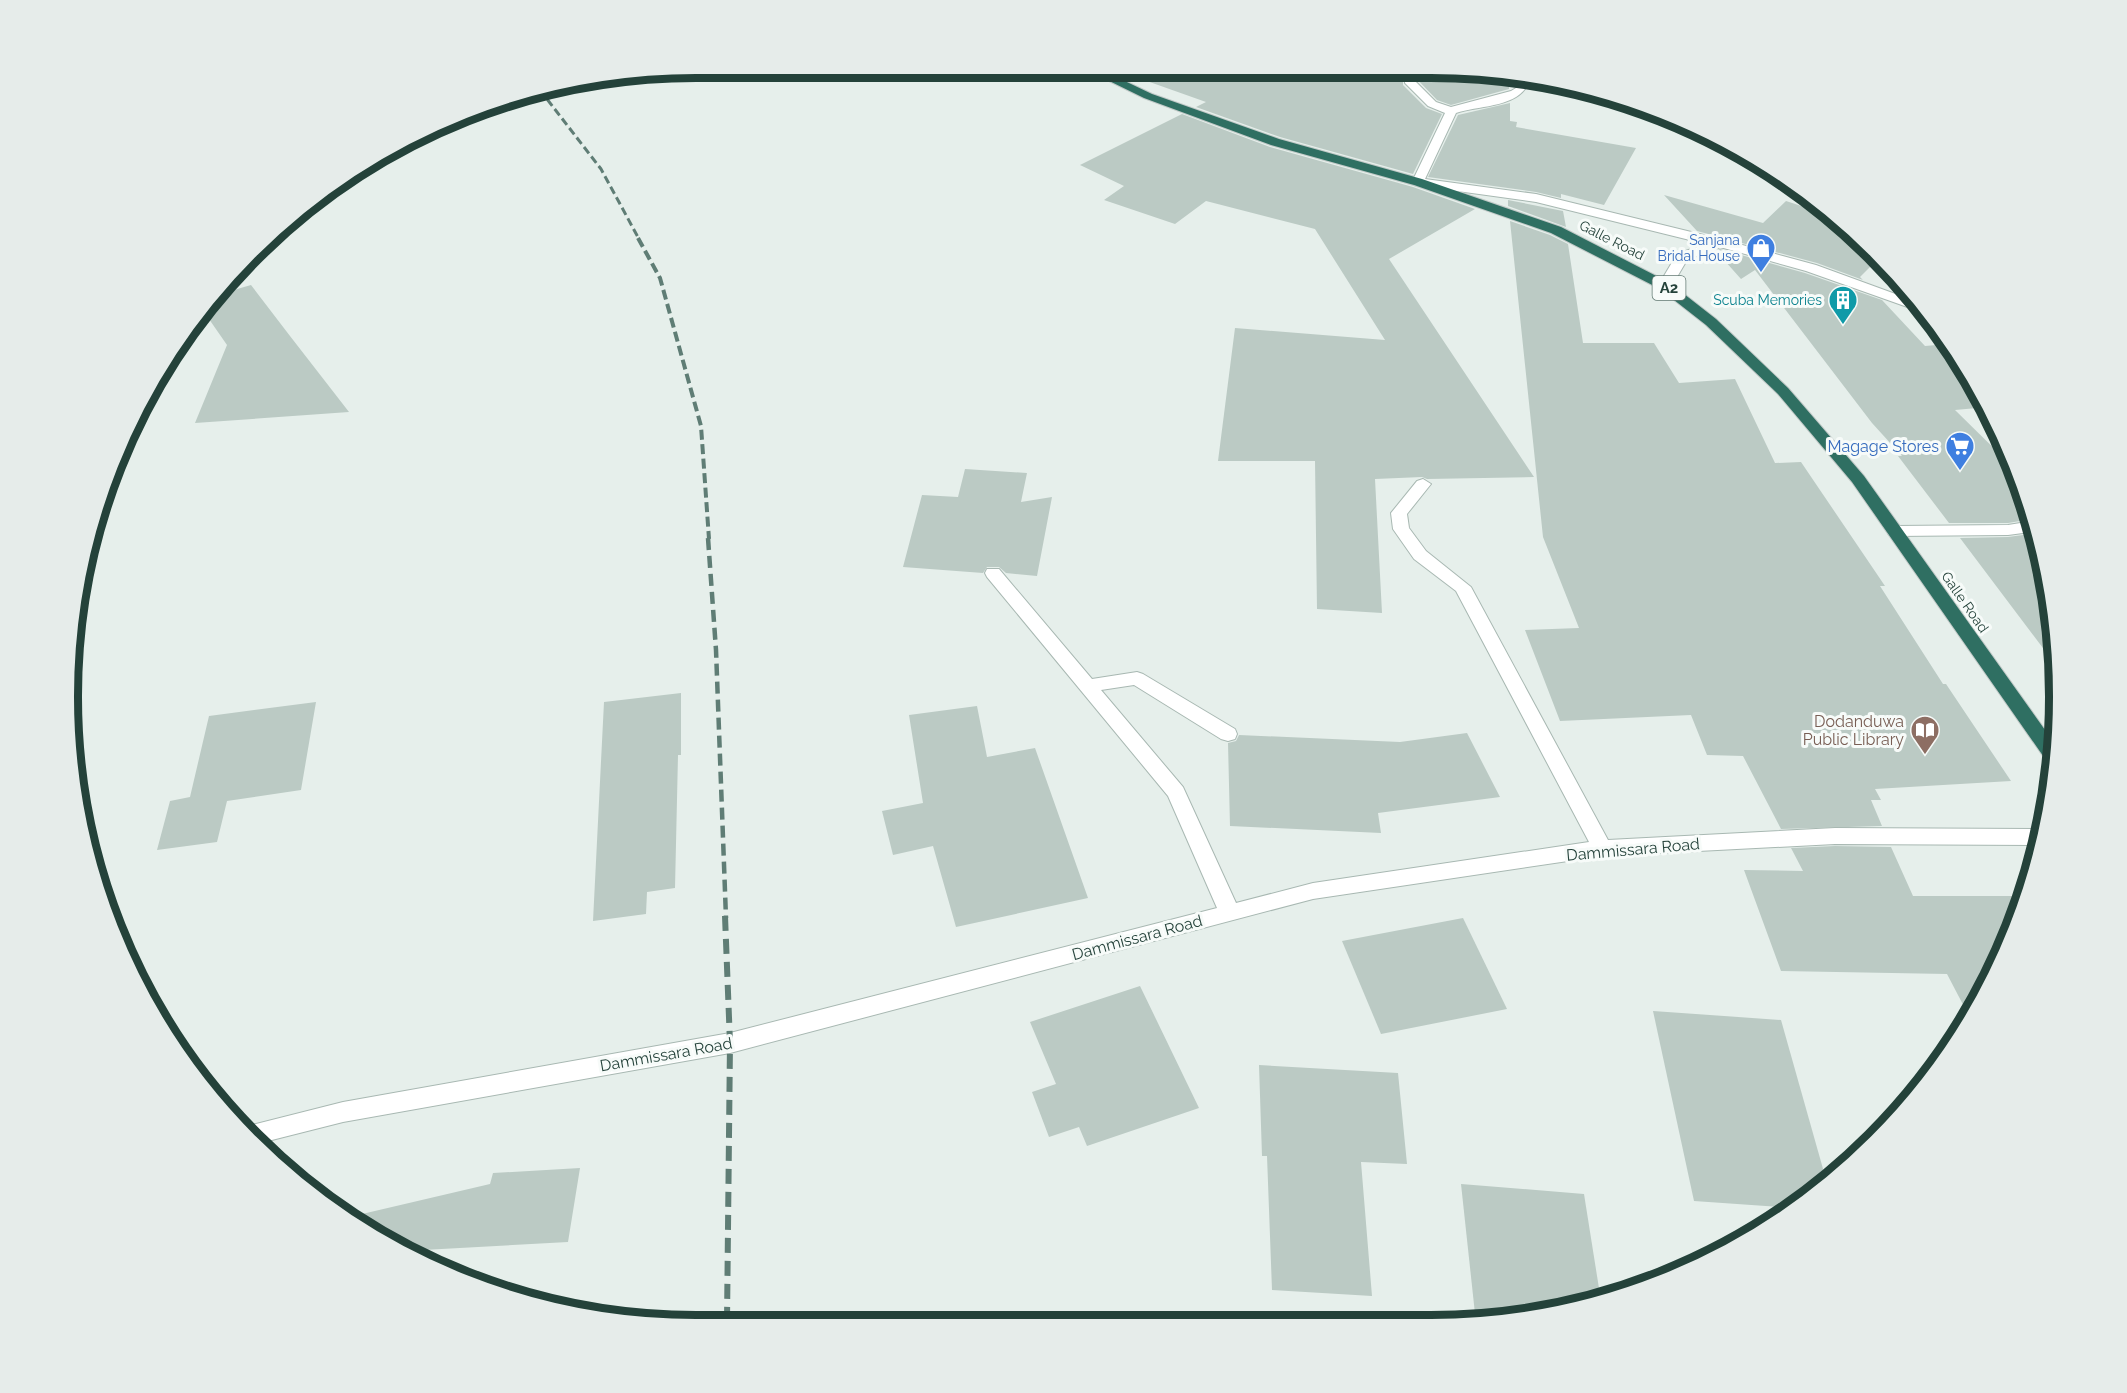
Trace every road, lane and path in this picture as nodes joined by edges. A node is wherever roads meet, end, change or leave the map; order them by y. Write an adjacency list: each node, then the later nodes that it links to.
1 (1110, 78): 5 (highway, Galle Road / A2)
2 (1409, 81): 4 (street)
3 (1523, 85): 4 (street)
4 (1451, 111): 5 (street)
5 (1418, 182): 6 (street); 7 (highway, Galle Road / A2)
6 (1719, 243): 7 (street); 9 (street)
7 (1665, 286): 13 (highway, Galle Road / A2)
8 (1896, 289): 9 (street)
9 (1877, 292): 10 (street)
10 (1908, 303)
11 (1423, 484): 19 (street)
12 (2025, 527): 13 (street)
13 (1895, 531): 17 (highway, Galle Road / A2)
14 (993, 573): 15 (street)
15 (1088, 686): 16 (street); 20 (street)
16 (1228, 734)
17 (2047, 747)
18 (2033, 837): 19 (street, Dammissara Road)
19 (1602, 848): 20 (street, Dammissara Road)
20 (1230, 913): 21 (street, Dammissara Road)
21 (258, 1133)

